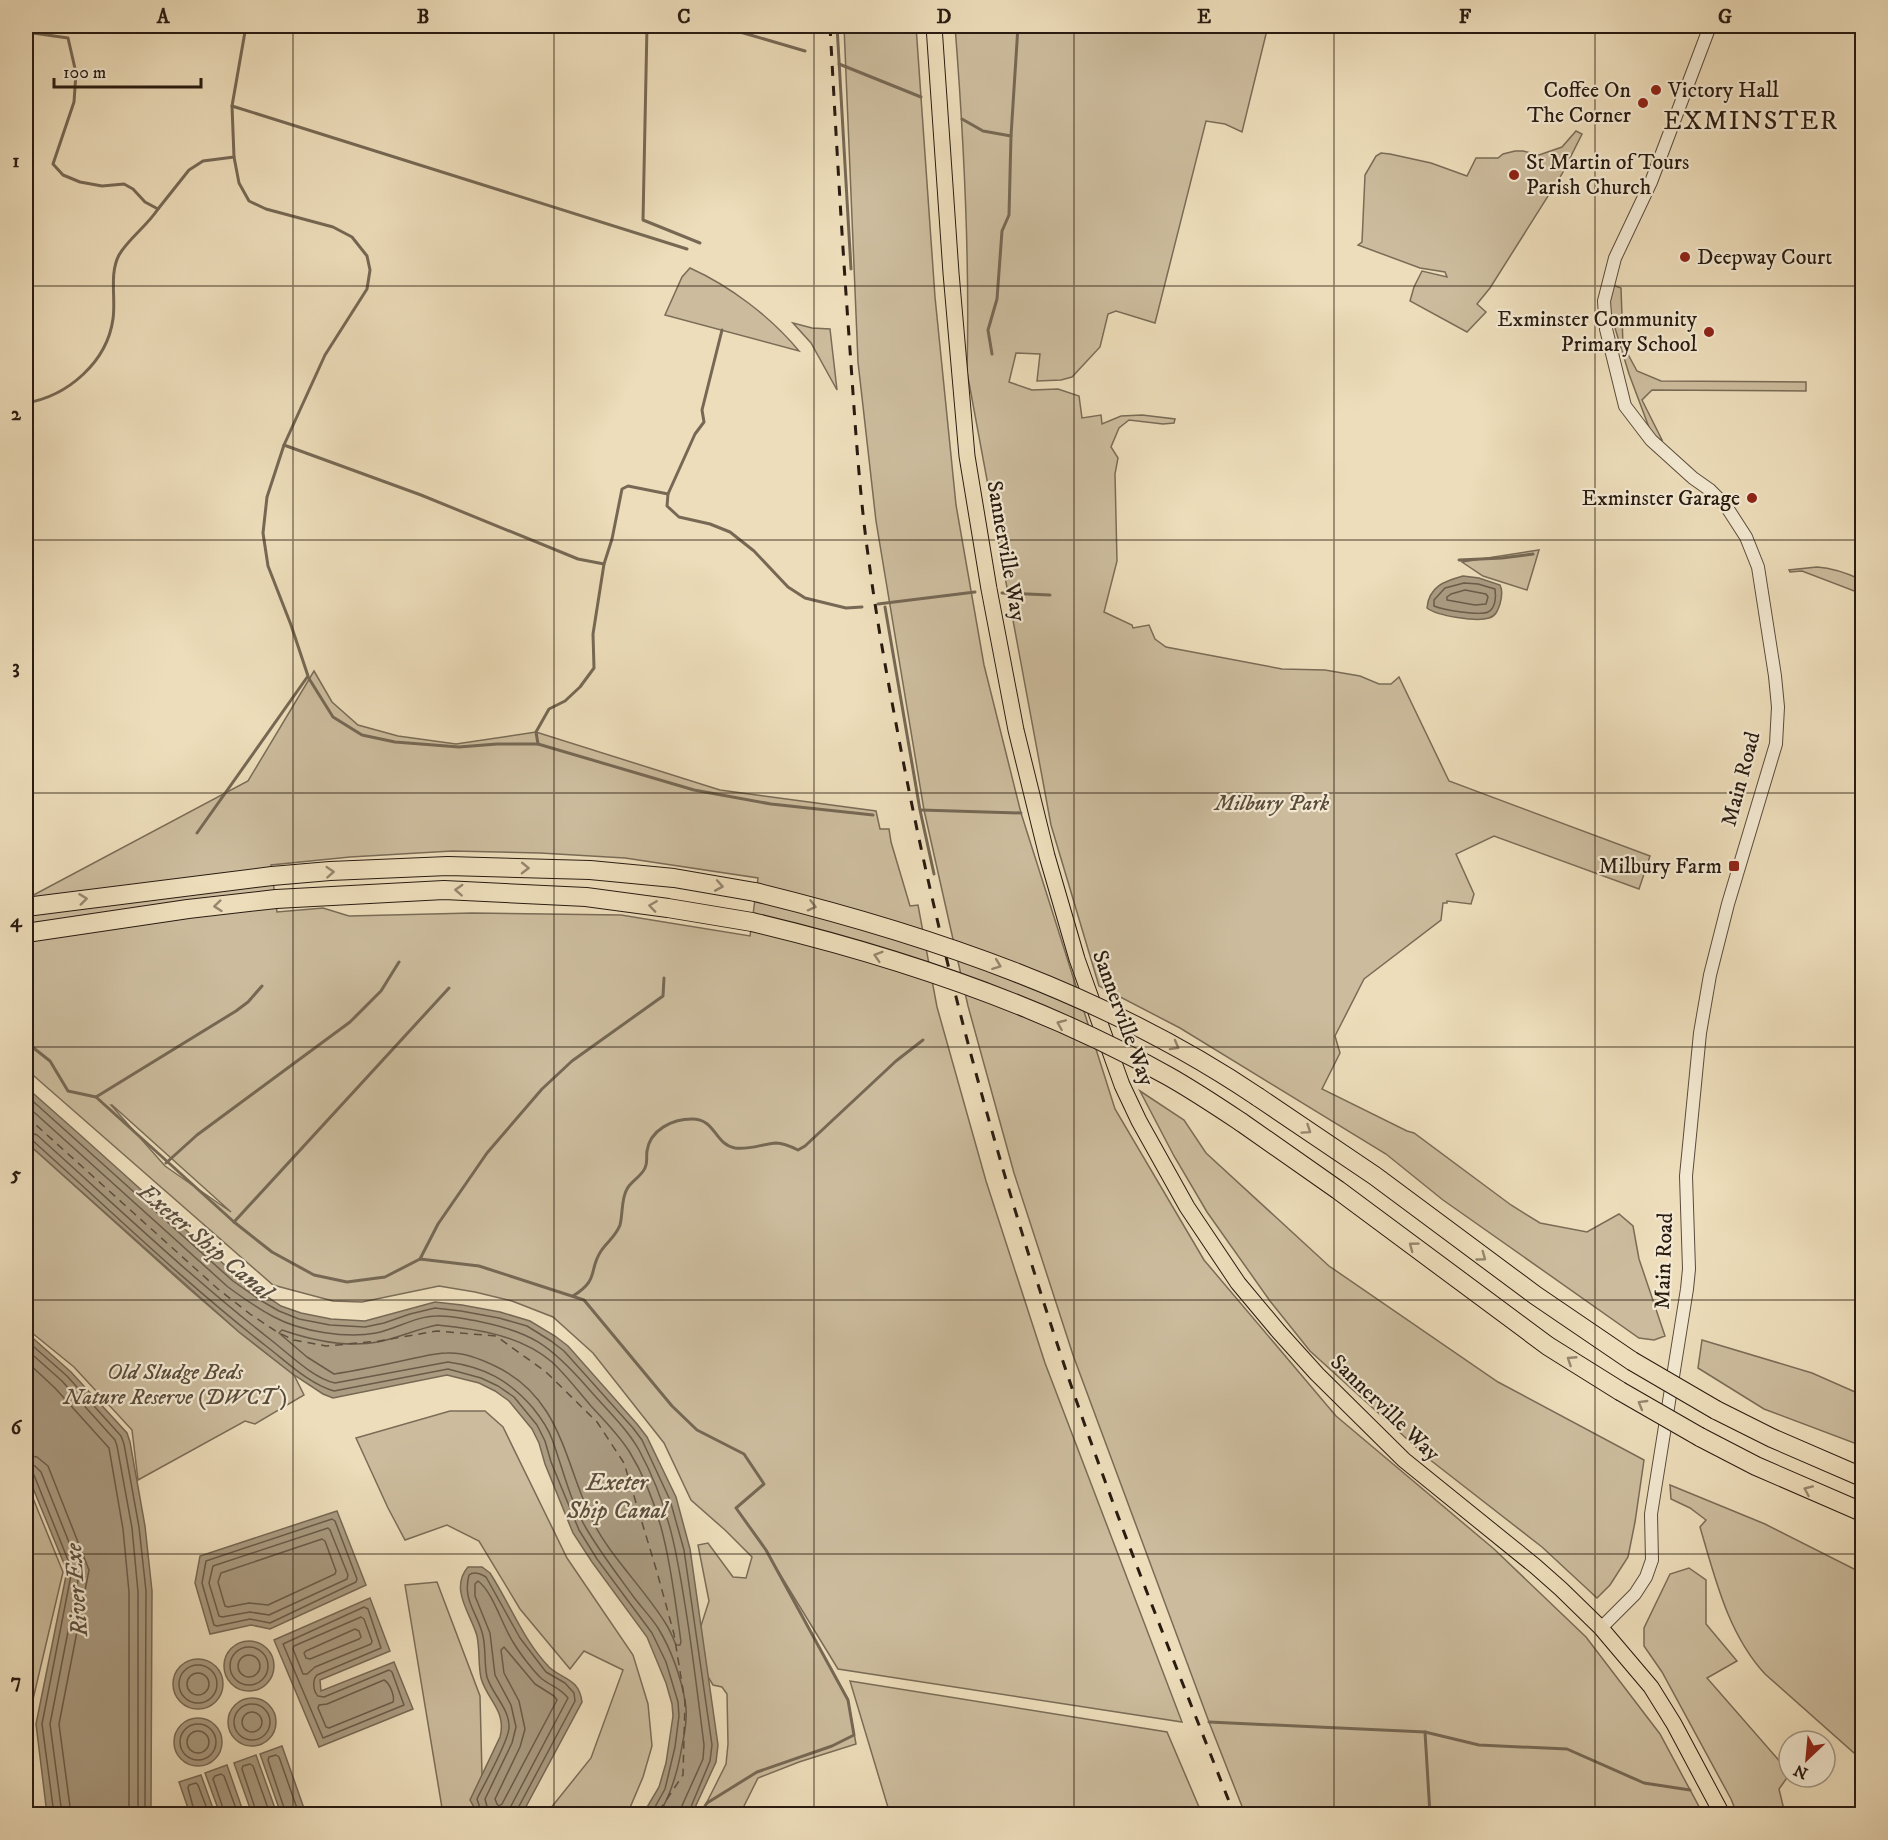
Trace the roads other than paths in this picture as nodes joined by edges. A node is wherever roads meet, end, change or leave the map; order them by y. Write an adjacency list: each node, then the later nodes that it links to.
1 (934, 26): 7 (main road, Sannerville Way)
2 (1710, 26): 7 (street, Main Road)
3 (26, 907): 5 (highway, one-way to 5, bridge)
4 (26, 933): 6 (highway, one-way to 4, bridge)
5 (1863, 1478)
6 (1863, 1512)
7 (1601, 1628): 8 (main road, Sannerville Way)
8 (1722, 1815)

